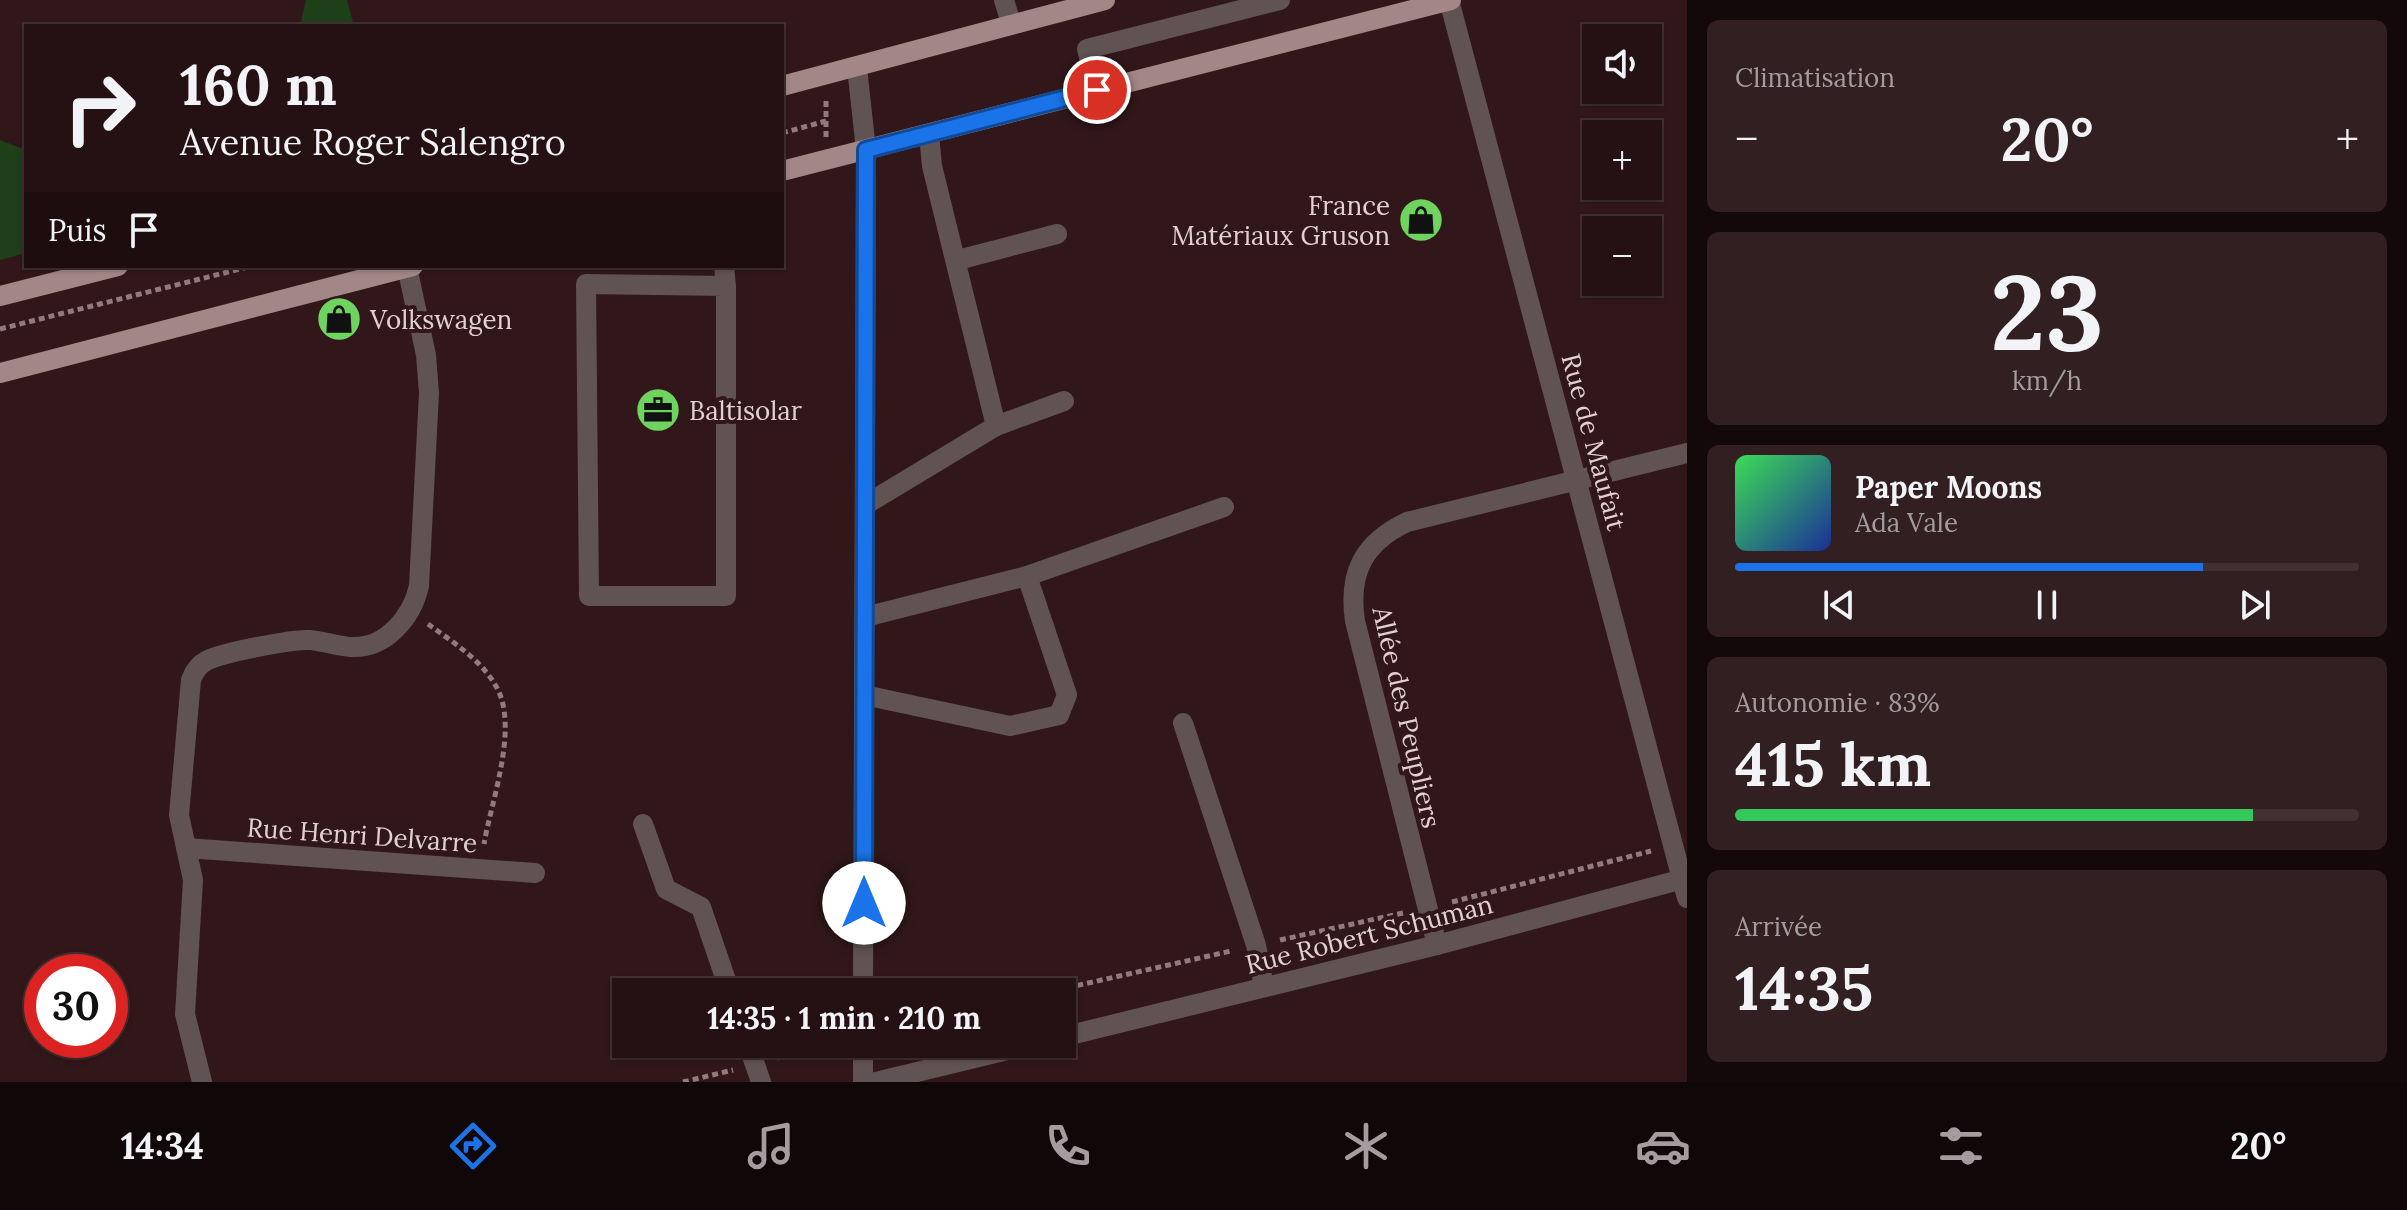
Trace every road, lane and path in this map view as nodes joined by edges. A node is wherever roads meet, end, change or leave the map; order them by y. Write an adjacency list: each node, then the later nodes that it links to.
1 (1004, 0): 5 (street)
2 (1105, 0): 5 (main road)
3 (1280, 0): 9 (street)
4 (1450, 0): 9 (main road); 29 (street, Rue de Maufait)
5 (1011, 23): 6 (main road)
6 (857, 67): 7 (main road); 13 (street)
7 (825, 74): 8 (main road); 10 (path)
8 (784, 85)
9 (1097, 90): 12 (main road)
10 (826, 121): 11 (path); 14 (path)
11 (784, 132)
12 (929, 134): 13 (main road); 17 (street)
13 (866, 150): 14 (main road); 30 (street)
14 (824, 161): 15 (main road)
15 (784, 171)
16 (1057, 234): 17 (street)
17 (958, 260): 27 (street)
18 (110, 268): 23 (main road)
19 (244, 268): 24 (path)
20 (406, 268): 25 (main road)
21 (410, 268): 33 (street)
22 (725, 276): 22 (street)
23 (0, 296)
24 (0, 329)
25 (0, 373)
26 (1064, 401): 27 (street)
27 (996, 426): 30 (street)
28 (1687, 453): 29 (street, Allée des Peupliers)
29 (1577, 482): 38 (street, Rue de Maufait); 43 (street, Allée des Peupliers)
30 (865, 505): 34 (street)
31 (1224, 507): 32 (street)
32 (1027, 576): 34 (street); 35 (street)
33 (410, 611): 39 (street); 40 (path)
34 (865, 617): 35 (street)
35 (864, 695): 47 (street)
36 (1183, 723): 44 (street)
37 (643, 824): 46 (street)
38 (1673, 846): 42 (street, Rue de Maufait); 43 (path)
39 (186, 848): 40 (street, Rue Henri Delvarre); 54 (street)
40 (479, 869): 41 (street, Rue Henri Delvarre)
41 (535, 873)
42 (1685, 885): 45 (street, Rue Robert Schuman)
43 (1427, 908): 44 (path); 45 (street, Allée des Peupliers)
44 (1256, 945): 48 (path); 49 (street)
45 (1437, 945): 49 (street, Rue Robert Schuman)
46 (725, 978)
47 (863, 978)
48 (1076, 986)
49 (1264, 987): 50 (street, Rue Robert Schuman)
50 (1076, 1034)
51 (753, 1058): 55 (street)
52 (863, 1058): 56 (street)
53 (975, 1058): 57 (street)
54 (202, 1082)
55 (761, 1082)
56 (863, 1082)
57 (876, 1082)

